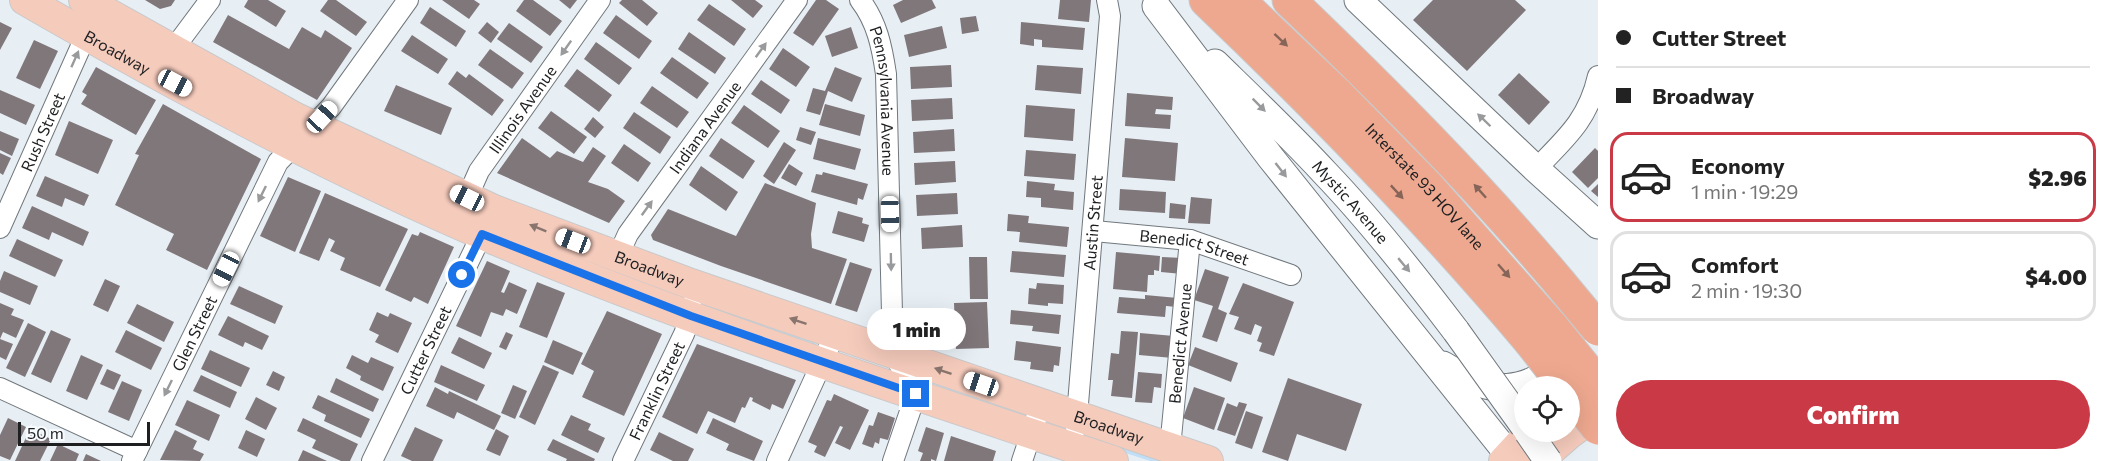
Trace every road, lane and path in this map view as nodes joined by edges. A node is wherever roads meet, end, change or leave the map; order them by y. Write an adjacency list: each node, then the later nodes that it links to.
1 (25, 0): 14 (main road, Broadway)
2 (84, 0): 15 (main road, Broadway)
3 (210, 0): 15 (street)
4 (408, 0): 17 (street, Glen Street)
5 (600, 0): 20 (street, Illinois Avenue, one-way to 20)
6 (797, 0): 25 (street, Indiana Avenue, one-way to 6)
7 (860, 0): 32 (street, Pennsylvania Avenue, one-way to 32)
8 (1107, 0): 23 (street, Austin Street)
9 (1206, 0): 18 (highway)
10 (1238, 0): 31 (highway, Interstate 93 HOV lane, one-way to 31)
11 (1288, 0): 29 (highway, one-way to 11, bridge)
12 (1358, 0): 19 (main road, one-way to 12)
13 (1164, 2): 18 (highway); 33 (main road, one-way to 33); 42 (main road, Mystic Avenue, one-way to 42, bridge)
14 (86, 36): 15 (main road, Broadway); 22 (street, Rush Street, one-way to 14)
15 (164, 62): 17 (main road, Broadway)
16 (1598, 76): 19 (street)
17 (304, 136): 20 (main road, Broadway); 51 (street, Glen Street, one-way to 51)
18 (1356, 150): 31 (highway, one-way to 31)
19 (1536, 169): 21 (main road)
20 (475, 216): 25 (main road, Broadway, one-way to 20); 28 (main road, Broadway); 53 (street, Cutter Street)
21 (1595, 224)
22 (0, 228)
23 (1094, 231): 24 (street, Benedict Street); 44 (street, Austin Street)
24 (1190, 240): 26 (street, Benedict Street); 50 (street, Benedict Avenue)
25 (617, 258): 27 (main road, Broadway)
26 (1291, 274)
27 (691, 284): 28 (street, Franklin Street); 30 (main road, Broadway, one-way to 27)
28 (691, 316): 34 (main road, Broadway); 54 (street, Franklin Street)
29 (1598, 328): 33 (main road)
30 (835, 334): 32 (main road, Broadway); 34 (street)
31 (1541, 334): 35 (highway, bridge); 36 (highway, Interstate 93 HOV lane, bridge)
32 (893, 354): 38 (street); 40 (main road, Broadway, one-way to 32)
33 (1429, 357): 52 (main road)
34 (822, 362): 38 (main road, Broadway); 55 (street)
35 (1561, 376)
36 (1598, 383): 39 (main road)
37 (0, 388): 51 (street)
38 (916, 394): 48 (main road, Broadway); 56 (street)
39 (1580, 395)
40 (1041, 404): 44 (main road, Broadway); 48 (street)
41 (1580, 405): 45 (highway, bridge)
42 (1514, 412)
43 (1598, 413): 59 (main road)
44 (1078, 416): 49 (street, Austin Street); 50 (main road, Broadway)
45 (1598, 428)
46 (1523, 442): 52 (main road)
47 (1536, 442): 60 (main road, bridge)
48 (1027, 447): 49 (main road, Broadway)
49 (1074, 448): 57 (main road, Broadway)
50 (1170, 448): 58 (main road, Broadway)
51 (135, 456)
52 (1510, 459)
53 (372, 461)
54 (623, 461)
55 (777, 461)
56 (893, 461)
57 (1113, 461)
58 (1208, 461)
59 (1538, 461)
60 (1548, 461)

